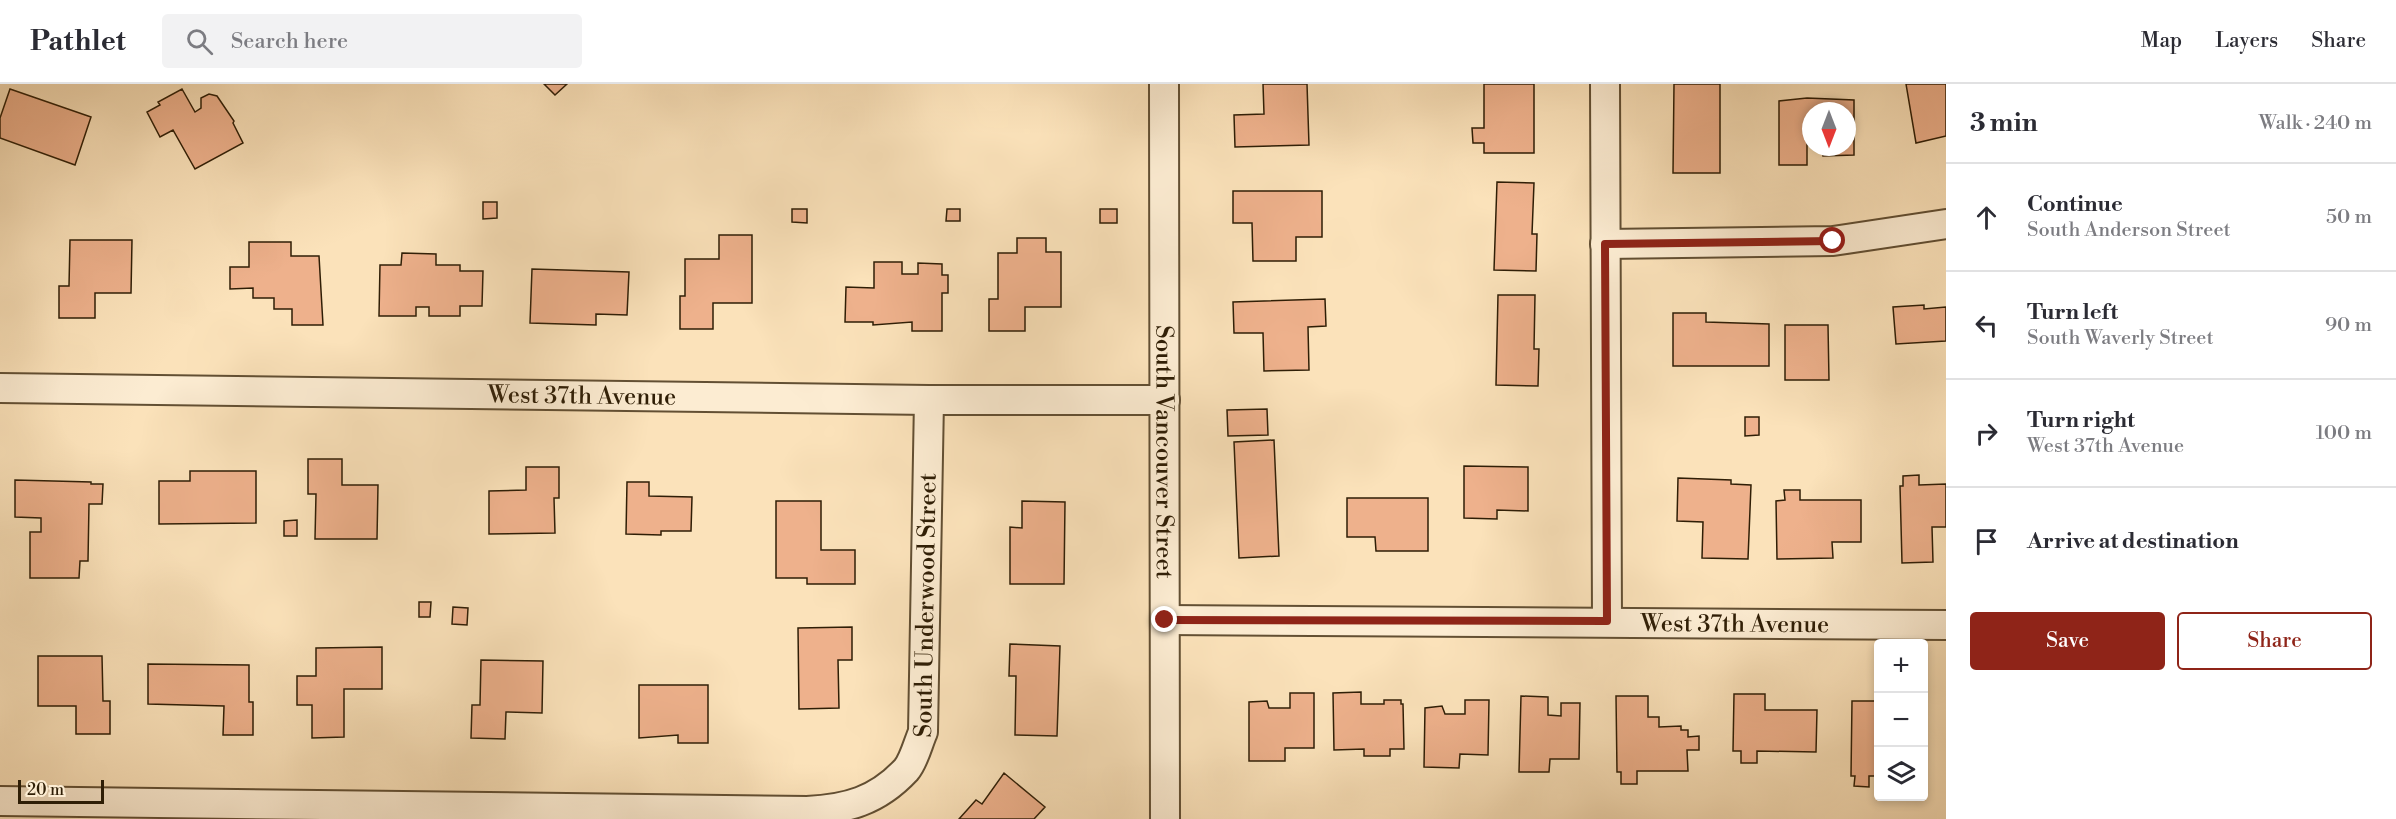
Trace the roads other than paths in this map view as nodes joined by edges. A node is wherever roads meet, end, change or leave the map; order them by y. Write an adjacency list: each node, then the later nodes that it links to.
1 (1164, 84): 6 (street, South Vancouver Street)
2 (1605, 84): 4 (street)
3 (1946, 225): 4 (street)
4 (1605, 244): 9 (street)
5 (0, 388): 7 (street, West 37th Avenue)
6 (1165, 399): 7 (street, West 37th Avenue); 8 (street, South Vancouver Street)
7 (929, 400): 11 (street, South Underwood Street)
8 (1165, 620): 9 (street, West 37th Avenue); 12 (street, South Vancouver Street)
9 (1607, 621): 10 (street, West 37th Avenue)
10 (1946, 625)
11 (0, 801)
12 (1166, 819)

